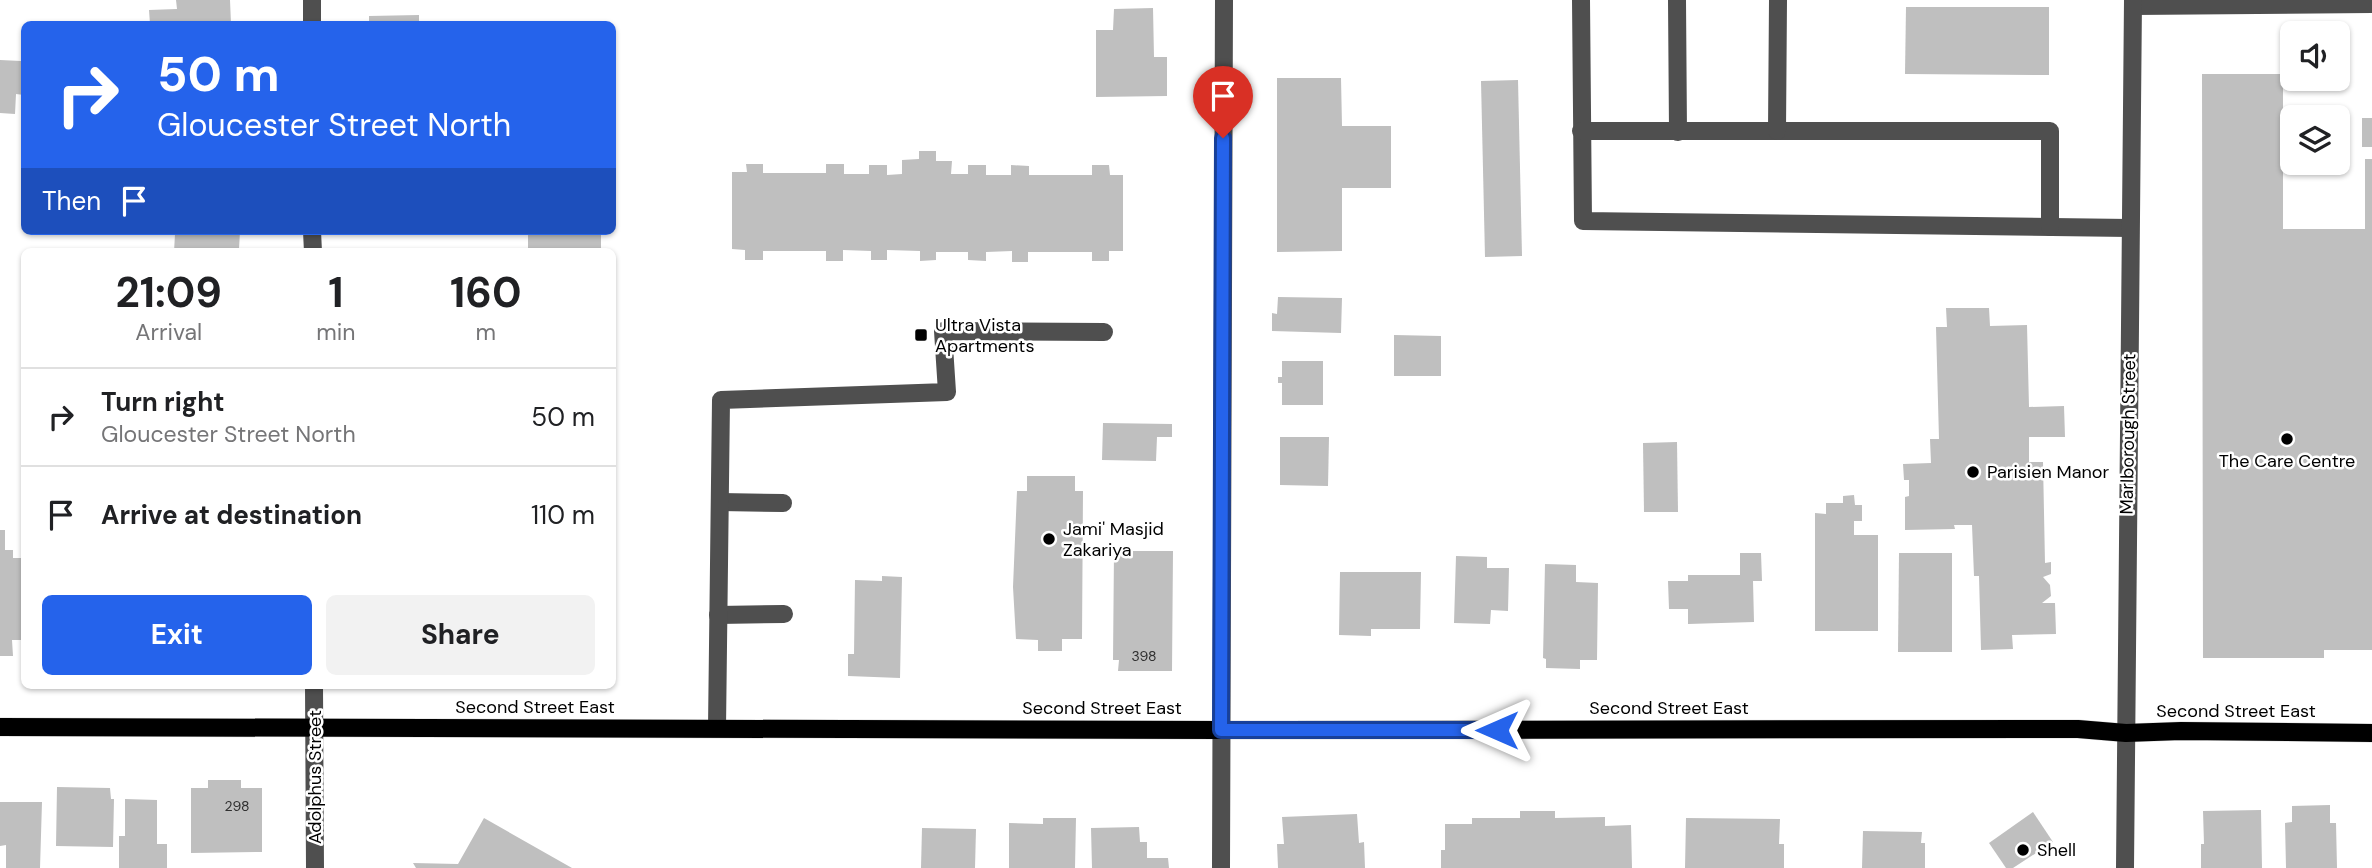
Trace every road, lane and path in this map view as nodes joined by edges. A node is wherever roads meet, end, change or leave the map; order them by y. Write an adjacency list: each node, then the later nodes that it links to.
1 (312, 0): 8 (street)
2 (1224, 0): 23 (street)
3 (1581, 0): 9 (street)
4 (1677, 0): 11 (street)
5 (1778, 0): 10 (street)
6 (2133, 3): 7 (street); 13 (street, Marlborough Street)
7 (2372, 4)
8 (312, 21)
9 (1581, 131): 11 (street); 12 (street)
10 (1777, 131): 11 (street); 12 (street)
11 (1678, 132)
12 (2050, 227): 13 (street)
13 (2130, 228): 24 (street, Marlborough Street)
14 (1104, 332): 15 (street)
15 (720, 502): 16 (street); 18 (street)
16 (783, 503)
17 (784, 614): 18 (street)
18 (718, 615): 22 (street)
19 (314, 689): 21 (street, Adolphus Street)
20 (0, 727): 21 (main road, Second Street East)
21 (315, 727): 22 (main road, Second Street East); 26 (street, Adolphus Street)
22 (717, 728): 23 (main road, Second Street East)
23 (1221, 730): 24 (main road, Second Street East); 27 (street)
24 (2126, 733): 25 (main road, Second Street East); 28 (street, Marlborough Street)
25 (2372, 733)
26 (315, 868)
27 (1221, 868)
28 (2125, 868)

